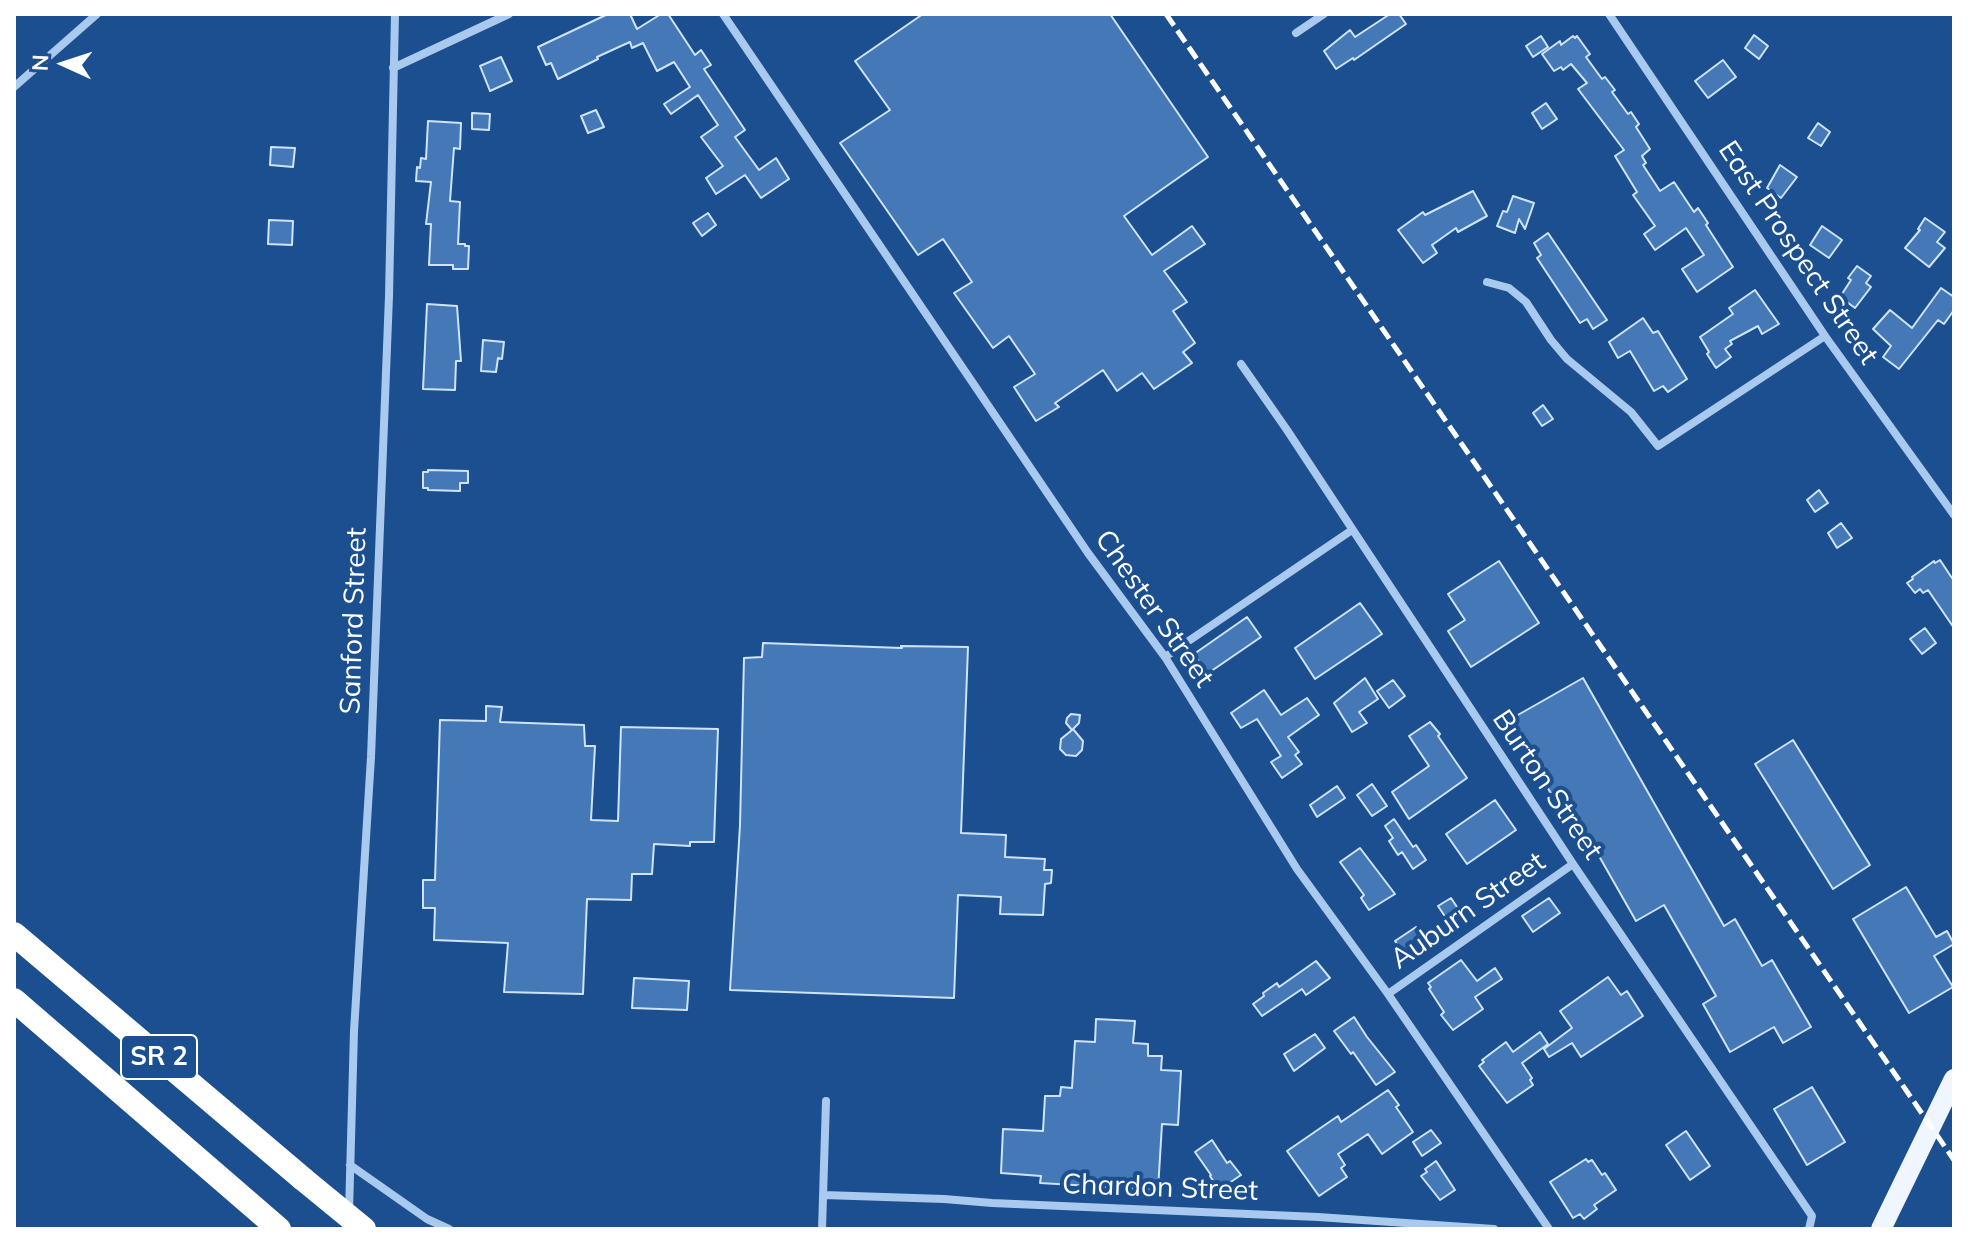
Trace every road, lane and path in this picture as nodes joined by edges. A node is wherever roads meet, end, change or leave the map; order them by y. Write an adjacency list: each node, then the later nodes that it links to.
1 (97, 14): 9 (street)
2 (395, 14): 8 (street, Sanford Street)
3 (509, 14): 8 (street)
4 (723, 14): 15 (street, Chester Street)
5 (1324, 14): 7 (street)
6 (1609, 14): 11 (street, East Prospect Street)
7 (1296, 33)
8 (393, 68): 22 (street, Sanford Street)
9 (14, 87)
10 (1487, 282): 11 (street)
11 (1825, 336): 13 (street, East Prospect Street)
12 (1241, 364): 14 (street, Burton Street)
13 (1954, 515)
14 (1352, 530): 15 (street); 16 (street, Burton Street)
15 (1165, 657): 18 (street, Chester Street)
16 (1573, 864): 18 (street, Auburn Street); 31 (street, Burton Street)
17 (14, 934): 26 (highway, SR 2, bridge)
18 (1388, 994): 30 (street, Chester Street)
19 (14, 1000): 24 (highway, SR 2)
20 (1954, 1079): 32 (main road)
21 (826, 1101): 23 (street)
22 (350, 1165): 25 (street, Sanford Street); 27 (street)
23 (824, 1195): 28 (street); 29 (street, Chardon Street)
24 (279, 1229)
25 (348, 1229)
26 (364, 1229)
27 (449, 1229)
28 (822, 1229)
29 (1494, 1229)
30 (1549, 1229)
31 (1809, 1229)
32 (1881, 1229)

